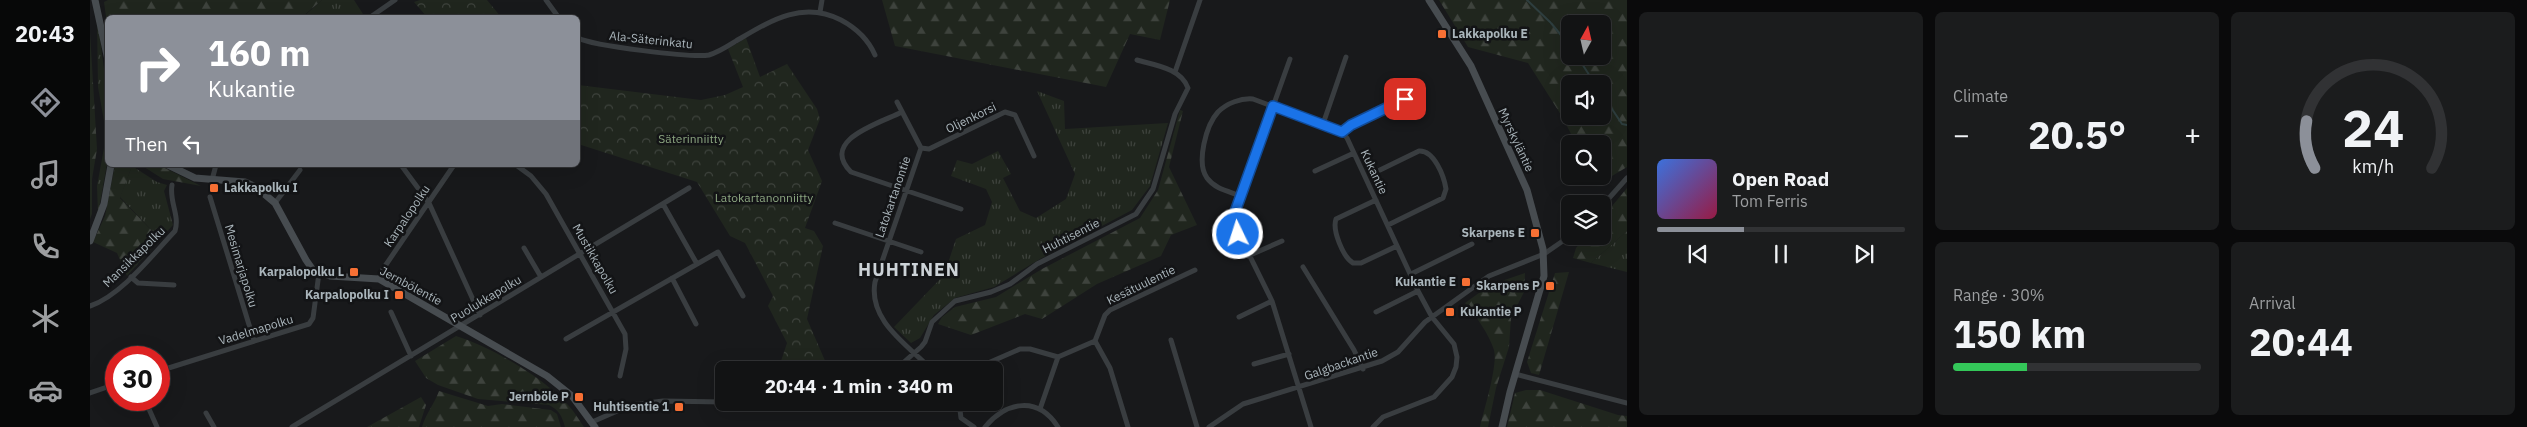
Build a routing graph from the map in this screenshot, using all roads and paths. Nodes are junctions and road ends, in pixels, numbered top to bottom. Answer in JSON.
{"nodes":[{"id":1,"x":95,"y":0,"type":"edge"},
{"id":2,"x":395,"y":0,"type":"edge"},
{"id":3,"x":546,"y":0,"type":"edge"},
{"id":4,"x":822,"y":0,"type":"edge"},
{"id":5,"x":1200,"y":0,"type":"edge"},
{"id":6,"x":1429,"y":0,"type":"edge"},
{"id":7,"x":820,"y":12,"type":"junction"},
{"id":8,"x":373,"y":15,"type":"edge"},
{"id":9,"x":557,"y":15,"type":"edge"},
{"id":10,"x":580,"y":39,"type":"edge"},
{"id":11,"x":105,"y":45,"type":"edge"},
{"id":12,"x":876,"y":55,"type":"dead end"},
{"id":13,"x":1346,"y":57,"type":"dead end"},
{"id":14,"x":1290,"y":59,"type":"dead end"},
{"id":15,"x":1136,"y":60,"type":"dead end"},
{"id":16,"x":1175,"y":72,"type":"junction"},
{"id":17,"x":1405,"y":99,"type":"dead end"},
{"id":18,"x":897,"y":102,"type":"dead end"},
{"id":19,"x":1273,"y":106,"type":"junction"},
{"id":20,"x":902,"y":112,"type":"junction"},
{"id":21,"x":1323,"y":124,"type":"junction"},
{"id":22,"x":1342,"y":132,"type":"junction"},
{"id":23,"x":921,"y":148,"type":"junction"},
{"id":24,"x":1354,"y":153,"type":"junction"},
{"id":25,"x":1034,"y":156,"type":"dead end"},
{"id":26,"x":112,"y":167,"type":"edge"},
{"id":27,"x":172,"y":167,"type":"edge"},
{"id":28,"x":215,"y":167,"type":"edge"},
{"id":29,"x":402,"y":167,"type":"edge"},
{"id":30,"x":453,"y":167,"type":"edge"},
{"id":31,"x":519,"y":167,"type":"edge"},
{"id":32,"x":300,"y":170,"type":"dead end"},
{"id":33,"x":1380,"y":170,"type":"dead end"},
{"id":34,"x":1315,"y":171,"type":"dead end"},
{"id":35,"x":1627,"y":178,"type":"edge"},
{"id":36,"x":212,"y":180,"type":"junction"},
{"id":37,"x":172,"y":185,"type":"dead end"},
{"id":38,"x":689,"y":188,"type":"dead end"},
{"id":39,"x":906,"y":191,"type":"junction"},
{"id":40,"x":1241,"y":196,"type":"junction"},
{"id":41,"x":1611,"y":196,"type":"edge"},
{"id":42,"x":210,"y":197,"type":"dead end"},
{"id":43,"x":1376,"y":200,"type":"junction"},
{"id":44,"x":275,"y":203,"type":"junction"},
{"id":45,"x":428,"y":203,"type":"junction"},
{"id":46,"x":664,"y":204,"type":"junction"},
{"id":47,"x":961,"y":209,"type":"dead end"},
{"id":48,"x":835,"y":223,"type":"dead end"},
{"id":49,"x":1388,"y":225,"type":"junction"},
{"id":50,"x":90,"y":241,"type":"edge"},
{"id":51,"x":888,"y":241,"type":"junction"},
{"id":52,"x":1282,"y":241,"type":"dead end"},
{"id":53,"x":1561,"y":242,"type":"edge"},
{"id":54,"x":1472,"y":244,"type":"dead end"},
{"id":55,"x":1397,"y":246,"type":"junction"},
{"id":56,"x":524,"y":248,"type":"dead end"},
{"id":57,"x":921,"y":252,"type":"dead end"},
{"id":58,"x":581,"y":254,"type":"junction"},
{"id":59,"x":1544,"y":254,"type":"junction"},
{"id":60,"x":1248,"y":256,"type":"junction"},
{"id":61,"x":697,"y":264,"type":"junction"},
{"id":62,"x":1304,"y":267,"type":"dead end"},
{"id":63,"x":1195,"y":270,"type":"dead end"},
{"id":64,"x":319,"y":273,"type":"junction"},
{"id":65,"x":1410,"y":274,"type":"junction"},
{"id":66,"x":541,"y":277,"type":"junction"},
{"id":67,"x":130,"y":278,"type":"junction"},
{"id":68,"x":672,"y":278,"type":"junction"},
{"id":69,"x":379,"y":279,"type":"junction"},
{"id":70,"x":174,"y":285,"type":"dead end"},
{"id":71,"x":1418,"y":291,"type":"junction"},
{"id":72,"x":743,"y":296,"type":"dead end"},
{"id":73,"x":1272,"y":301,"type":"junction"},
{"id":74,"x":90,"y":306,"type":"edge"},
{"id":75,"x":391,"y":312,"type":"dead end"},
{"id":76,"x":614,"y":312,"type":"junction"},
{"id":77,"x":1376,"y":312,"type":"dead end"},
{"id":78,"x":480,"y":315,"type":"junction"},
{"id":79,"x":1239,"y":317,"type":"dead end"},
{"id":80,"x":1432,"y":317,"type":"junction"},
{"id":81,"x":696,"y":324,"type":"dead end"},
{"id":82,"x":461,"y":326,"type":"junction"},
{"id":83,"x":566,"y":339,"type":"dead end"},
{"id":84,"x":1171,"y":340,"type":"dead end"},
{"id":85,"x":254,"y":341,"type":"junction"},
{"id":86,"x":1095,"y":341,"type":"junction"},
{"id":87,"x":915,"y":352,"type":"junction"},
{"id":88,"x":1288,"y":354,"type":"junction"},
{"id":89,"x":411,"y":356,"type":"junction"},
{"id":90,"x":1058,"y":357,"type":"junction"},
{"id":91,"x":905,"y":361,"type":"edge"},
{"id":92,"x":924,"y":361,"type":"edge"},
{"id":93,"x":993,"y":361,"type":"edge"},
{"id":94,"x":1254,"y":364,"type":"dead end"},
{"id":95,"x":170,"y":368,"type":"edge"},
{"id":96,"x":1363,"y":369,"type":"junction"},
{"id":97,"x":1515,"y":374,"type":"junction"},
{"id":98,"x":620,"y":376,"type":"dead end"},
{"id":99,"x":105,"y":388,"type":"edge"},
{"id":100,"x":1300,"y":388,"type":"junction"},
{"id":101,"x":90,"y":393,"type":"edge"},
{"id":102,"x":715,"y":402,"type":"edge"},
{"id":103,"x":1627,"y":403,"type":"edge"},
{"id":104,"x":1040,"y":409,"type":"junction"},
{"id":105,"x":150,"y":411,"type":"edge"},
{"id":106,"x":960,"y":411,"type":"edge"},
{"id":107,"x":206,"y":413,"type":"dead end"},
{"id":108,"x":594,"y":425,"type":"edge"},
{"id":109,"x":157,"y":427,"type":"edge"},
{"id":110,"x":214,"y":427,"type":"edge"},
{"id":111,"x":292,"y":427,"type":"edge"},
{"id":112,"x":974,"y":427,"type":"edge"},
{"id":113,"x":985,"y":427,"type":"edge"},
{"id":114,"x":1058,"y":427,"type":"edge"},
{"id":115,"x":1128,"y":427,"type":"edge"},
{"id":116,"x":1197,"y":427,"type":"edge"},
{"id":117,"x":1209,"y":427,"type":"edge"},
{"id":118,"x":1311,"y":427,"type":"edge"},
{"id":119,"x":1373,"y":427,"type":"edge"},
{"id":120,"x":1502,"y":427,"type":"edge"}],
"edges":[{"from":1,"to":11,"type":"street"},
{"from":2,"to":8,"type":"street"},
{"from":3,"to":9,"type":"street"},
{"from":4,"to":7,"type":"street"},
{"from":5,"to":16,"type":"street"},
{"from":6,"to":59,"type":"street","name":"Myrskyläntie"},
{"from":7,"to":10,"type":"street","name":"Ala-Säterinkatu"},
{"from":7,"to":12,"type":"street","name":"Ala-Säterinkatu"},
{"from":13,"to":21,"type":"street"},
{"from":14,"to":19,"type":"street"},
{"from":15,"to":16,"type":"street"},
{"from":16,"to":87,"type":"street","name":"Huhtisentie"},
{"from":17,"to":22,"type":"street"},
{"from":18,"to":20,"type":"street","name":"Latokartanontie"},
{"from":19,"to":21,"type":"street"},
{"from":19,"to":40,"type":"street"},
{"from":19,"to":40,"type":"street"},
{"from":20,"to":23,"type":"street","name":"Latokartanontie"},
{"from":20,"to":39,"type":"street"},
{"from":21,"to":22,"type":"street"},
{"from":22,"to":24,"type":"street","name":"Kukantie"},
{"from":23,"to":25,"type":"street","name":"Oljenkorsi"},
{"from":23,"to":39,"type":"street","name":"Latokartanontie"},
{"from":24,"to":34,"type":"street"},
{"from":24,"to":43,"type":"street","name":"Kukantie"},
{"from":26,"to":50,"type":"street"},
{"from":27,"to":36,"type":"street"},
{"from":28,"to":36,"type":"street"},
{"from":29,"to":45,"type":"street"},
{"from":30,"to":45,"type":"street","name":"Karpalopolku"},
{"from":31,"to":58,"type":"street","name":"Mustikkapolku"},
{"from":32,"to":44,"type":"street"},
{"from":33,"to":49,"type":"street"},
{"from":35,"to":41,"type":"street"},
{"from":36,"to":44,"type":"street"},
{"from":37,"to":67,"type":"street","name":"Mansikkapolku"},
{"from":38,"to":46,"type":"street","name":"Puolukkapolku"},
{"from":39,"to":47,"type":"street"},
{"from":39,"to":51,"type":"street","name":"Latokartanontie"},
{"from":40,"to":60,"type":"street"},
{"from":42,"to":85,"type":"street","name":"Mesimarjapolku"},
{"from":43,"to":49,"type":"street","name":"Kukantie"},
{"from":43,"to":55,"type":"street"},
{"from":44,"to":64,"type":"street"},
{"from":45,"to":69,"type":"street","name":"Karpalopolku"},
{"from":45,"to":78,"type":"street"},
{"from":46,"to":58,"type":"street","name":"Puolukkapolku"},
{"from":46,"to":61,"type":"street"},
{"from":48,"to":51,"type":"street"},
{"from":49,"to":55,"type":"street","name":"Kukantie"},
{"from":51,"to":57,"type":"street"},
{"from":51,"to":87,"type":"street","name":"Latokartanontie"},
{"from":52,"to":60,"type":"street"},
{"from":53,"to":59,"type":"street","name":"Galgbackantie"},
{"from":54,"to":65,"type":"street"},
{"from":55,"to":65,"type":"street","name":"Kukantie"},
{"from":56,"to":66,"type":"street"},
{"from":58,"to":66,"type":"street","name":"Puolukkapolku"},
{"from":58,"to":76,"type":"street","name":"Mustikkapolku"},
{"from":59,"to":80,"type":"street","name":"Galgbackantie"},
{"from":59,"to":97,"type":"street","name":"Myrskyläntie"},
{"from":60,"to":73,"type":"street"},
{"from":61,"to":68,"type":"street"},
{"from":61,"to":72,"type":"street"},
{"from":62,"to":96,"type":"street"},
{"from":63,"to":86,"type":"street","name":"Kesätuulentie"},
{"from":64,"to":69,"type":"street","name":"Jernbölentie"},
{"from":64,"to":85,"type":"street","name":"Vadelmapolku"},
{"from":65,"to":71,"type":"street","name":"Kukantie"},
{"from":66,"to":78,"type":"street","name":"Puolukkapolku"},
{"from":67,"to":70,"type":"street"},
{"from":67,"to":74,"type":"street","name":"Mansikkapolku"},
{"from":68,"to":76,"type":"street"},
{"from":68,"to":81,"type":"street"},
{"from":69,"to":82,"type":"street","name":"Jernbölentie"},
{"from":71,"to":77,"type":"street"},
{"from":71,"to":80,"type":"street","name":"Kukantie"},
{"from":73,"to":79,"type":"street"},
{"from":73,"to":88,"type":"street"},
{"from":75,"to":89,"type":"street"},
{"from":76,"to":83,"type":"street"},
{"from":76,"to":98,"type":"street","name":"Mustikkapolku"},
{"from":78,"to":82,"type":"street","name":"Puolukkapolku"},
{"from":80,"to":96,"type":"street","name":"Galgbackantie"},
{"from":80,"to":119,"type":"street","name":"Kukantie"},
{"from":82,"to":89,"type":"street","name":"Puolukkapolku"},
{"from":82,"to":108,"type":"street","name":"Jernbölentie"},
{"from":84,"to":116,"type":"street"},
{"from":85,"to":95,"type":"street","name":"Vadelmapolku"},
{"from":86,"to":90,"type":"street"},
{"from":86,"to":115,"type":"street"},
{"from":87,"to":91,"type":"street","name":"Huhtisentie"},
{"from":87,"to":92,"type":"street","name":"Latokartanontie"},
{"from":88,"to":94,"type":"street"},
{"from":88,"to":100,"type":"street"},
{"from":89,"to":111,"type":"street","name":"Puolukkapolku"},
{"from":90,"to":93,"type":"street"},
{"from":90,"to":104,"type":"street"},
{"from":96,"to":100,"type":"street","name":"Galgbackantie"},
{"from":97,"to":103,"type":"street"},
{"from":97,"to":120,"type":"street","name":"Myrskyläntie"},
{"from":99,"to":101,"type":"street"},
{"from":100,"to":117,"type":"street","name":"Galgbackantie"},
{"from":100,"to":118,"type":"street"},
{"from":102,"to":108,"type":"street"},
{"from":104,"to":113,"type":"street"},
{"from":104,"to":114,"type":"street"},
{"from":105,"to":109,"type":"street"},
{"from":106,"to":112,"type":"street"},
{"from":107,"to":110,"type":"street"}]}
